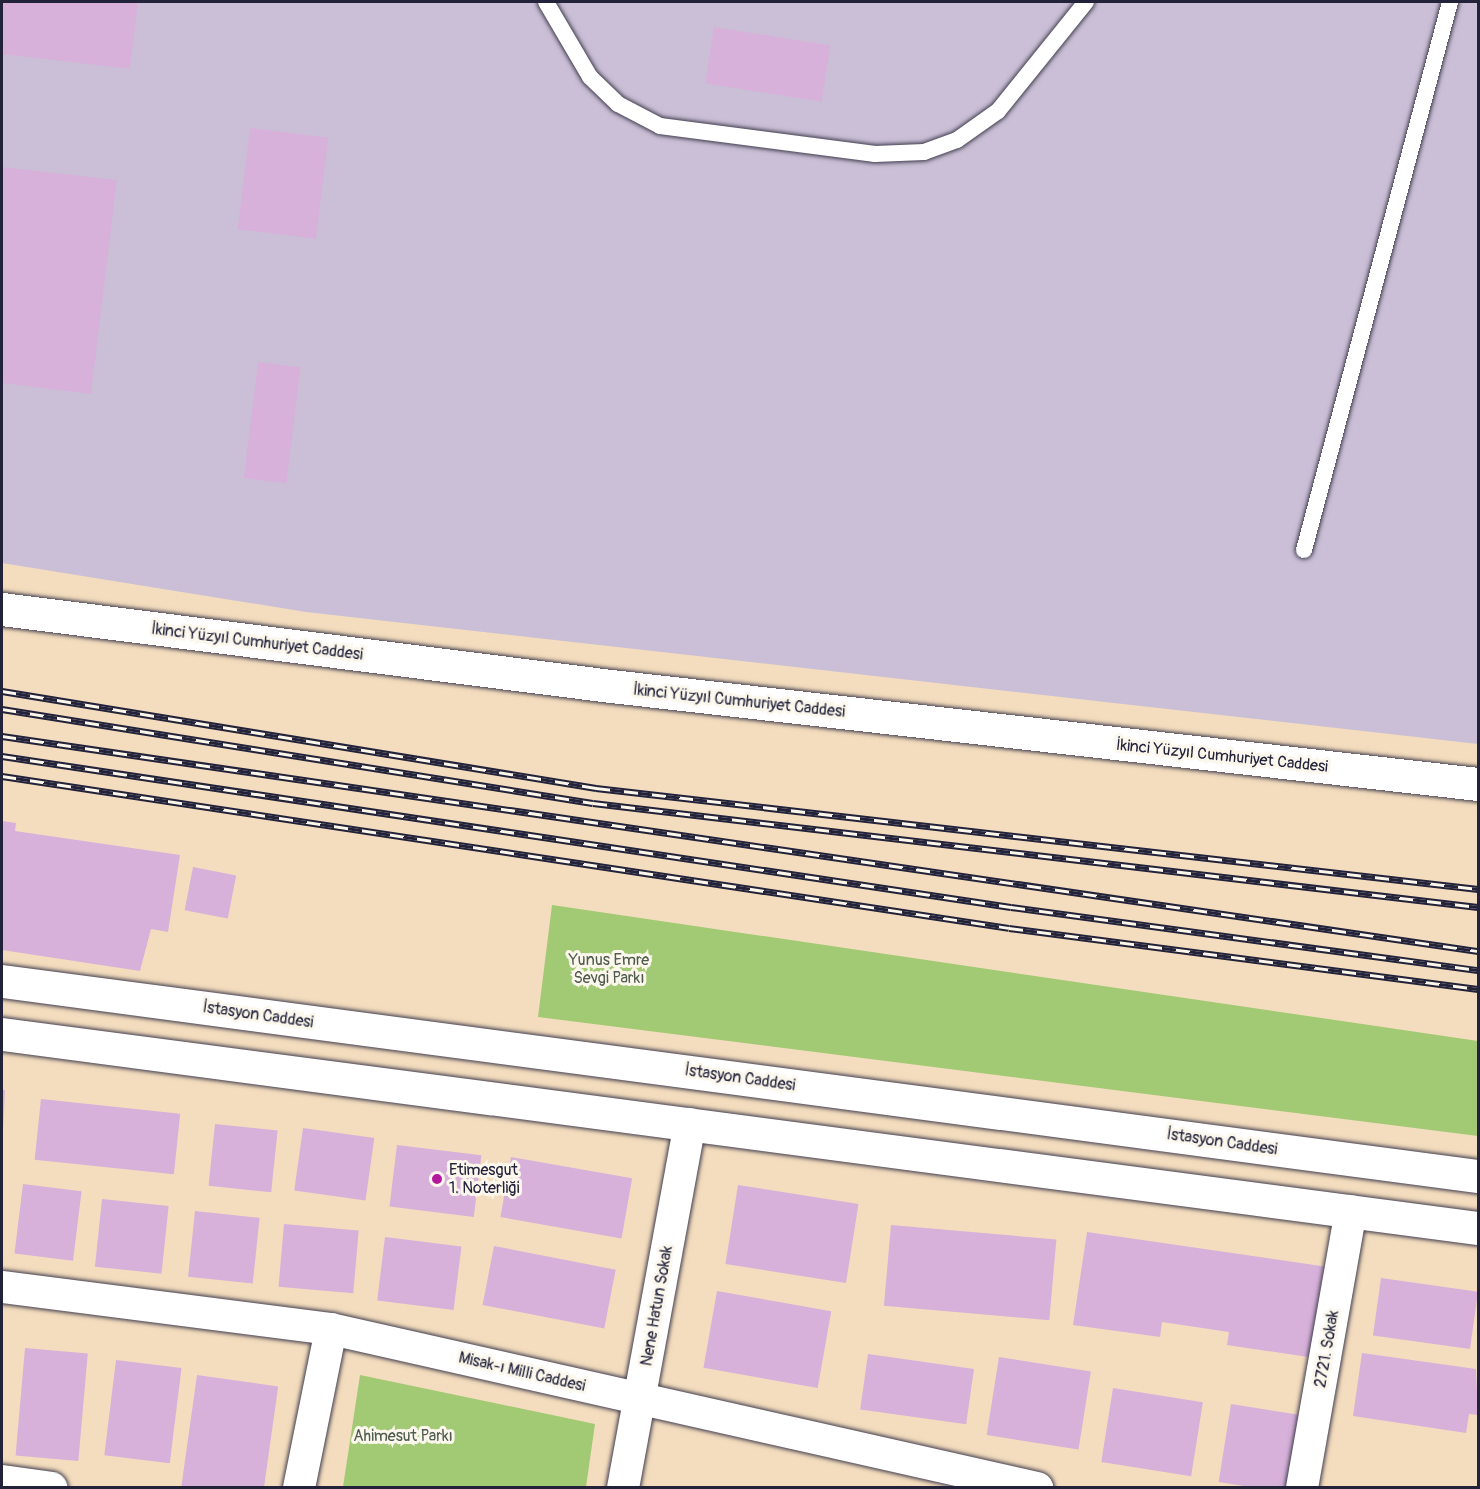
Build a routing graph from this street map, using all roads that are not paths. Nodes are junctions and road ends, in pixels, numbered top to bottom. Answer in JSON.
{"nodes":[{"id":1,"x":546,"y":2,"type":"edge"},
{"id":2,"x":1086,"y":2,"type":"edge"},
{"id":3,"x":1450,"y":2,"type":"edge"},
{"id":4,"x":1304,"y":549,"type":"dead end"},
{"id":5,"x":2,"y":609,"type":"edge"},
{"id":6,"x":1479,"y":784,"type":"edge"},
{"id":7,"x":2,"y":981,"type":"edge"},
{"id":8,"x":2,"y":1034,"type":"edge"},
{"id":9,"x":690,"y":1124,"type":"junction"},
{"id":10,"x":1479,"y":1176,"type":"edge"},
{"id":11,"x":1351,"y":1211,"type":"junction"},
{"id":12,"x":1479,"y":1228,"type":"edge"},
{"id":13,"x":2,"y":1287,"type":"edge"},
{"id":14,"x":331,"y":1329,"type":"junction"},
{"id":15,"x":640,"y":1398,"type":"junction"},
{"id":16,"x":2,"y":1481,"type":"edge"},
{"id":17,"x":1005,"y":1484,"type":"edge"},
{"id":18,"x":52,"y":1488,"type":"edge"},
{"id":19,"x":299,"y":1488,"type":"edge"},
{"id":20,"x":623,"y":1488,"type":"edge"},
{"id":21,"x":1037,"y":1488,"type":"edge"},
{"id":22,"x":1302,"y":1488,"type":"edge"}],
"edges":[{"from":1,"to":2,"type":"lane"},
{"from":3,"to":4,"type":"lane"},
{"from":5,"to":6,"type":"main road","name":"İkinci Yüzyıl Cumhuriyet Caddesi"},
{"from":7,"to":10,"type":"main road","name":"İstasyon Caddesi"},
{"from":8,"to":9,"type":"main road"},
{"from":9,"to":11,"type":"main road"},
{"from":9,"to":15,"type":"street","name":"Nene Hatun Sokak"},
{"from":11,"to":12,"type":"main road"},
{"from":11,"to":22,"type":"street","name":"2721. Sokak"},
{"from":13,"to":14,"type":"street","name":"Misak-ı Milli Caddesi"},
{"from":14,"to":15,"type":"street","name":"Misak-ı Milli Caddesi"},
{"from":14,"to":19,"type":"street"},
{"from":15,"to":17,"type":"street","name":"Misak-ı Milli Caddesi"},
{"from":15,"to":20,"type":"street","name":"Nene Hatun Sokak"},
{"from":16,"to":18,"type":"street"},
{"from":17,"to":21,"type":"street","name":"Misak-ı Milli Caddesi"}]}
